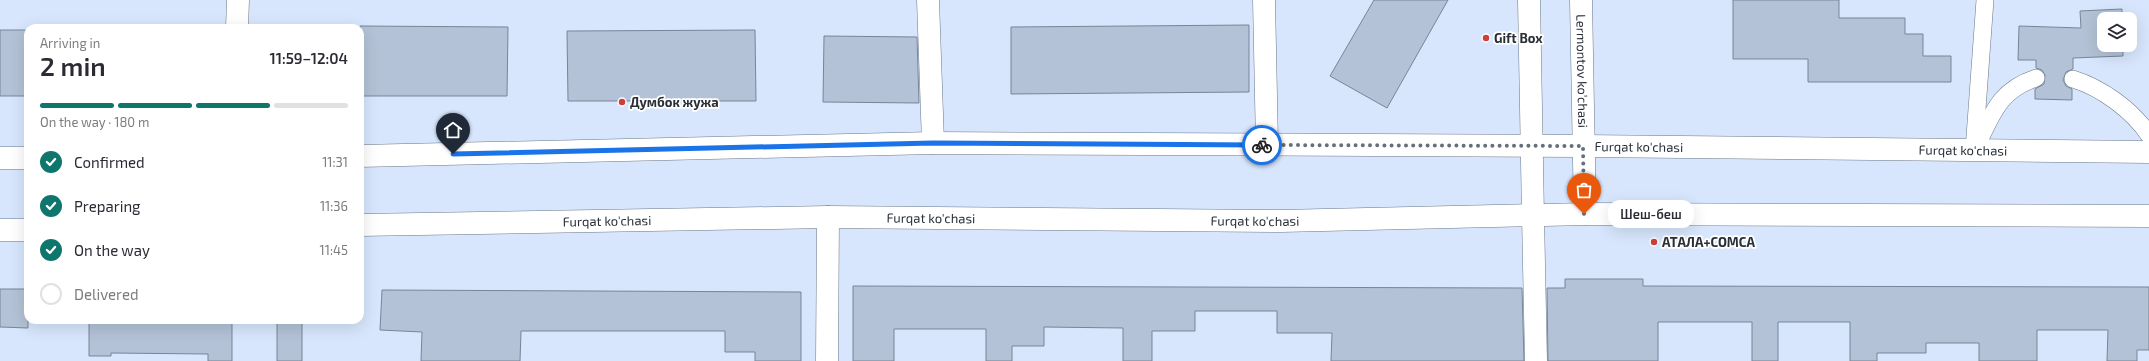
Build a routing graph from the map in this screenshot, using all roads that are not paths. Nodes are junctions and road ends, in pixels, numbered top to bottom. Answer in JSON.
{"nodes":[{"id":1,"x":238,"y":0,"type":"edge"},
{"id":2,"x":928,"y":0,"type":"edge"},
{"id":3,"x":1264,"y":0,"type":"edge"},
{"id":4,"x":1529,"y":0,"type":"edge"},
{"id":5,"x":1581,"y":0,"type":"edge"},
{"id":6,"x":1985,"y":0,"type":"edge"},
{"id":7,"x":238,"y":24,"type":"edge"},
{"id":8,"x":2036,"y":78,"type":"dead end"},
{"id":9,"x":2073,"y":79,"type":"dead end"},
{"id":10,"x":2149,"y":135,"type":"edge"},
{"id":11,"x":933,"y":143,"type":"junction"},
{"id":12,"x":1267,"y":145,"type":"junction"},
{"id":13,"x":1532,"y":146,"type":"junction"},
{"id":14,"x":1583,"y":146,"type":"junction"},
{"id":15,"x":1974,"y":150,"type":"junction"},
{"id":16,"x":2149,"y":152,"type":"edge"},
{"id":17,"x":364,"y":156,"type":"edge"},
{"id":18,"x":0,"y":158,"type":"edge"},
{"id":19,"x":24,"y":158,"type":"edge"},
{"id":20,"x":1584,"y":214,"type":"junction"},
{"id":21,"x":1533,"y":216,"type":"junction"},
{"id":22,"x":2149,"y":216,"type":"edge"},
{"id":23,"x":828,"y":217,"type":"junction"},
{"id":24,"x":364,"y":225,"type":"edge"},
{"id":25,"x":0,"y":230,"type":"edge"},
{"id":26,"x":24,"y":230,"type":"edge"},
{"id":27,"x":827,"y":361,"type":"edge"},
{"id":28,"x":1536,"y":361,"type":"edge"}],
"edges":[{"from":1,"to":7,"type":"main road"},
{"from":2,"to":11,"type":"main road"},
{"from":3,"to":12,"type":"main road"},
{"from":4,"to":13,"type":"main road"},
{"from":5,"to":14,"type":"main road","name":"Lermontov ko’chasi"},
{"from":6,"to":15,"type":"lane"},
{"from":8,"to":15,"type":"lane"},
{"from":9,"to":10,"type":"lane"},
{"from":11,"to":12,"type":"main road","name":"Furqat ko'chasi"},
{"from":11,"to":17,"type":"main road","name":"Furqat ko'chasi"},
{"from":12,"to":13,"type":"main road","name":"Furqat ko'chasi"},
{"from":13,"to":14,"type":"main road","name":"Furqat ko'chasi"},
{"from":13,"to":21,"type":"main road"},
{"from":14,"to":15,"type":"main road","name":"Furqat ko'chasi"},
{"from":14,"to":20,"type":"main road","name":"Lermontov ko’chasi"},
{"from":15,"to":16,"type":"main road","name":"Furqat ko'chasi"},
{"from":18,"to":19,"type":"main road"},
{"from":20,"to":21,"type":"main road","name":"Furqat ko'chasi"},
{"from":20,"to":22,"type":"main road","name":"Furqat ko'chasi"},
{"from":21,"to":23,"type":"main road","name":"Furqat ko'chasi"},
{"from":21,"to":28,"type":"main road"},
{"from":23,"to":24,"type":"main road","name":"Furqat ko'chasi"},
{"from":23,"to":27,"type":"main road"},
{"from":25,"to":26,"type":"main road"}]}
